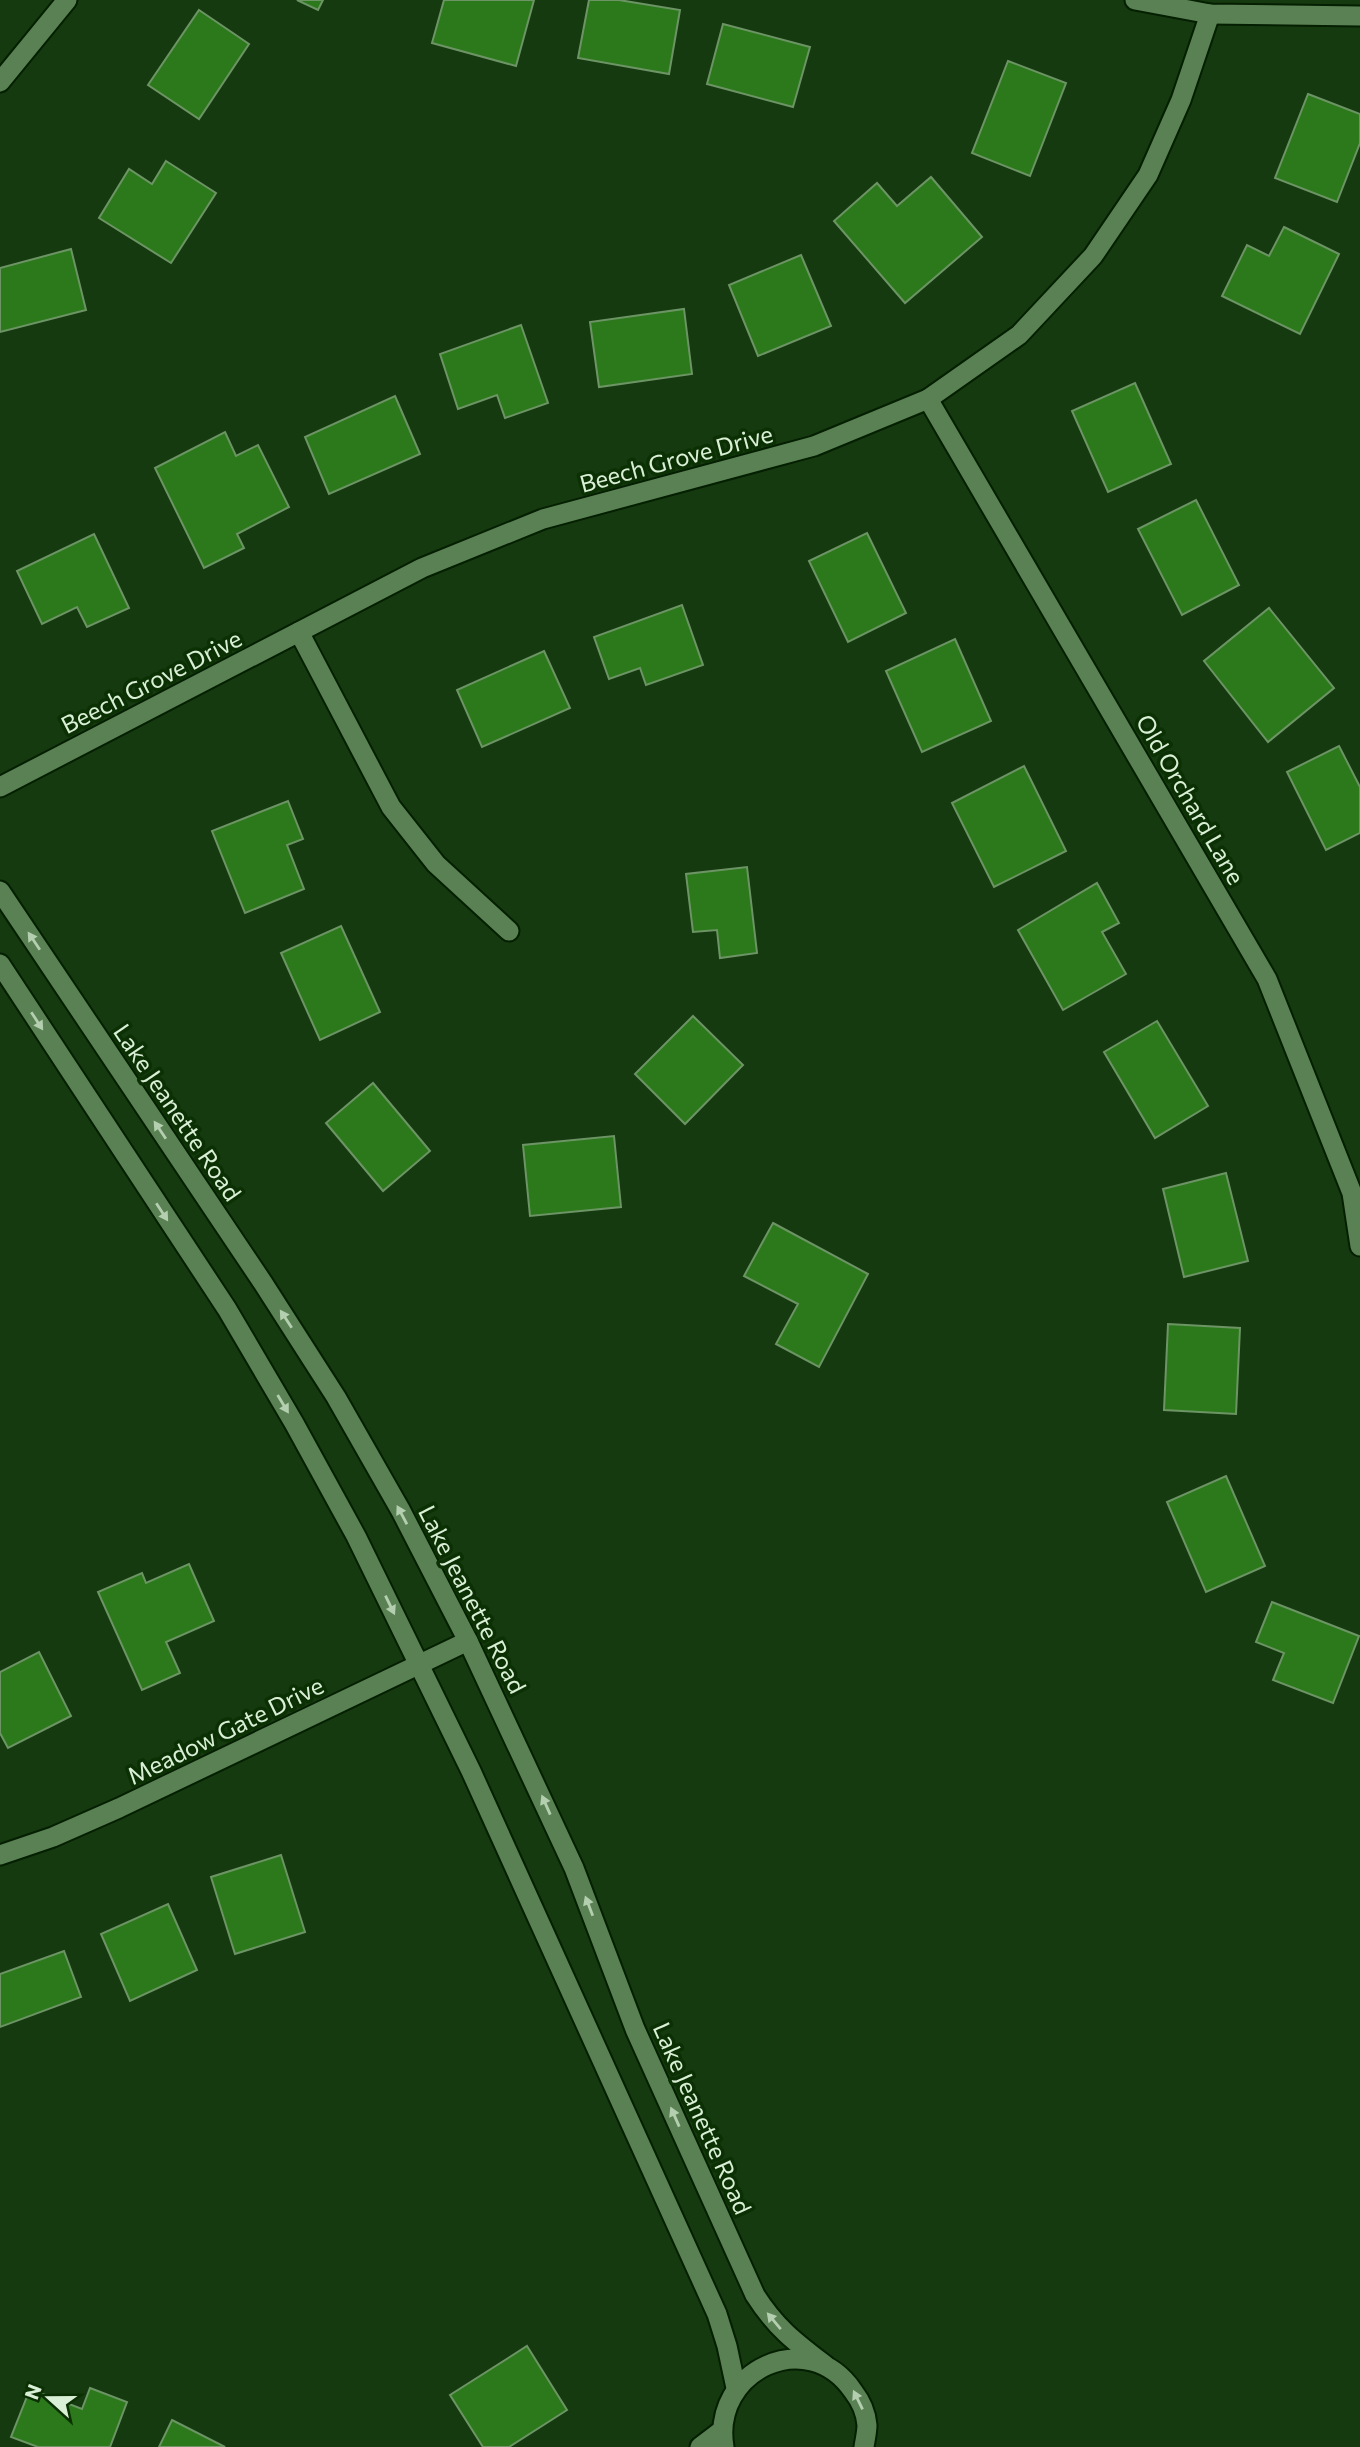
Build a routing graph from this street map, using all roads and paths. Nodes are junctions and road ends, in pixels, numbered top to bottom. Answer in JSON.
{"nodes":[{"id":1,"x":67,"y":0,"type":"edge"},
{"id":2,"x":1135,"y":0,"type":"edge"},
{"id":3,"x":1210,"y":14,"type":"junction"},
{"id":4,"x":1360,"y":16,"type":"edge"},
{"id":5,"x":0,"y":82,"type":"edge"},
{"id":6,"x":928,"y":399,"type":"junction"},
{"id":7,"x":299,"y":632,"type":"junction"},
{"id":8,"x":0,"y":787,"type":"edge"},
{"id":9,"x":0,"y":891,"type":"edge"},
{"id":10,"x":509,"y":931,"type":"dead end"},
{"id":11,"x":0,"y":964,"type":"edge"},
{"id":12,"x":1360,"y":1246,"type":"edge"},
{"id":13,"x":468,"y":1641,"type":"junction"},
{"id":14,"x":420,"y":1664,"type":"junction"},
{"id":15,"x":0,"y":1855,"type":"edge"},
{"id":16,"x":825,"y":2365,"type":"junction"},
{"id":17,"x":736,"y":2388,"type":"junction"},
{"id":18,"x":722,"y":2439,"type":"edge"},
{"id":19,"x":700,"y":2447,"type":"edge"},
{"id":20,"x":864,"y":2447,"type":"edge"}],
"edges":[{"from":1,"to":5,"type":"street"},
{"from":2,"to":3,"type":"street"},
{"from":3,"to":4,"type":"street"},
{"from":3,"to":6,"type":"street","name":"Beech Grove Drive"},
{"from":6,"to":7,"type":"street","name":"Beech Grove Drive"},
{"from":6,"to":12,"type":"street","name":"Old Orchard Lane"},
{"from":7,"to":8,"type":"street","name":"Beech Grove Drive"},
{"from":7,"to":10,"type":"street"},
{"from":13,"to":9,"type":"street","name":"Lake Jeanette Road","one_way":true},
{"from":11,"to":14,"type":"street","one_way":true},
{"from":13,"to":14,"type":"street","name":"Meadow Gate Drive"},
{"from":16,"to":13,"type":"street","name":"Lake Jeanette Road","one_way":true},
{"from":14,"to":15,"type":"street","name":"Meadow Gate Drive"},
{"from":14,"to":17,"type":"street"},
{"from":16,"to":17,"type":"street"},
{"from":20,"to":16,"type":"street","name":"Lake Jeanette Road","one_way":true},
{"from":17,"to":18,"type":"street"},
{"from":18,"to":19,"type":"street"}]}
